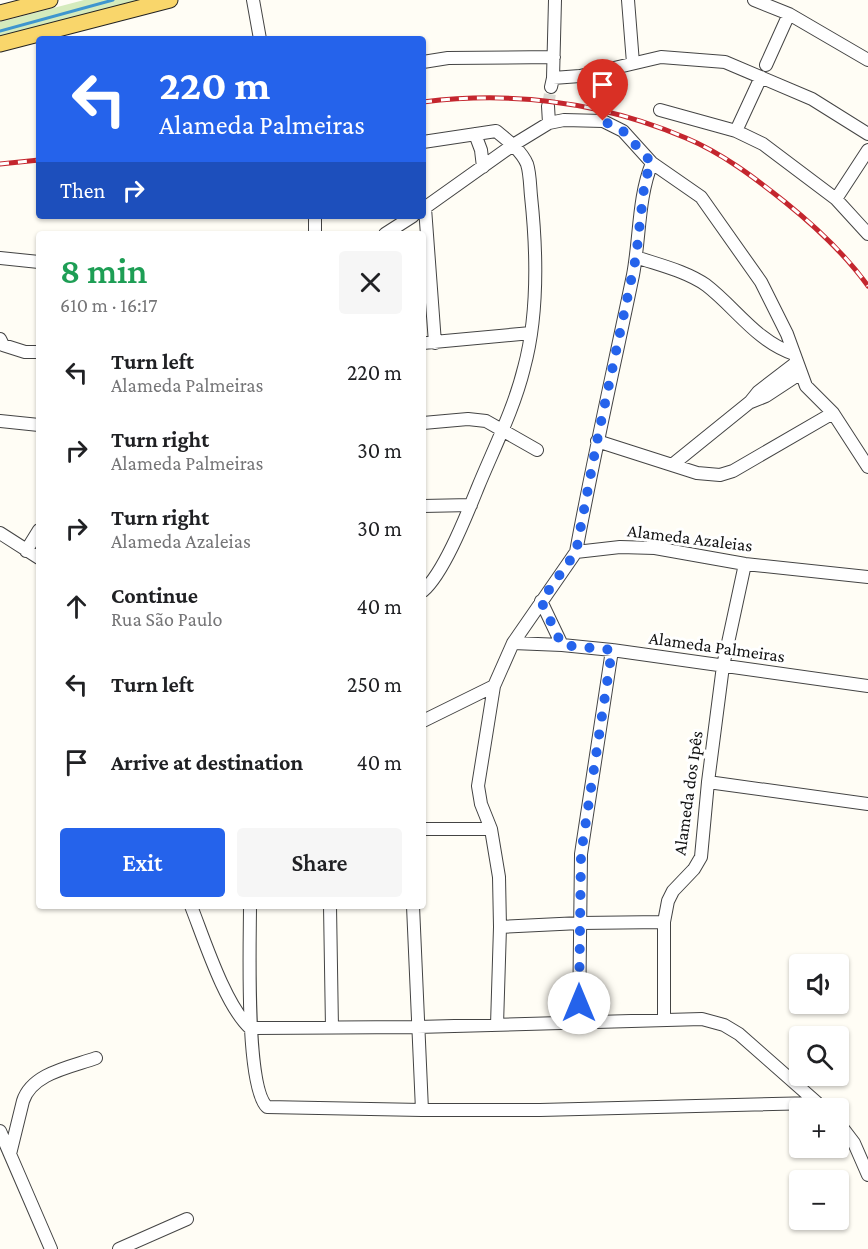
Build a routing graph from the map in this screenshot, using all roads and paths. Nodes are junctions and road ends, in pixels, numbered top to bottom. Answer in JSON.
{"nodes":[{"id":1,"x":50,"y":0,"type":"edge"},
{"id":2,"x":170,"y":0,"type":"edge"},
{"id":3,"x":253,"y":0,"type":"edge"},
{"id":4,"x":555,"y":0,"type":"edge"},
{"id":5,"x":628,"y":0,"type":"edge"},
{"id":6,"x":754,"y":0,"type":"edge"},
{"id":7,"x":0,"y":13,"type":"edge"},
{"id":8,"x":789,"y":14,"type":"junction"},
{"id":9,"x":260,"y":36,"type":"edge"},
{"id":10,"x":0,"y":44,"type":"edge"},
{"id":11,"x":554,"y":57,"type":"junction"},
{"id":12,"x":868,"y":60,"type":"edge"},
{"id":13,"x":426,"y":62,"type":"edge"},
{"id":14,"x":633,"y":63,"type":"junction"},
{"id":15,"x":766,"y":65,"type":"dead end"},
{"id":16,"x":761,"y":77,"type":"junction"},
{"id":17,"x":548,"y":106,"type":"tunnel mouth"},
{"id":18,"x":660,"y":110,"type":"dead end"},
{"id":19,"x":549,"y":123,"type":"junction"},
{"id":20,"x":736,"y":131,"type":"junction"},
{"id":21,"x":475,"y":134,"type":"junction"},
{"id":22,"x":868,"y":134,"type":"edge"},
{"id":23,"x":426,"y":142,"type":"edge"},
{"id":24,"x":513,"y":145,"type":"junction"},
{"id":25,"x":868,"y":150,"type":"edge"},
{"id":26,"x":652,"y":163,"type":"junction"},
{"id":27,"x":483,"y":167,"type":"junction"},
{"id":28,"x":836,"y":199,"type":"junction"},
{"id":29,"x":426,"y":208,"type":"edge"},
{"id":30,"x":408,"y":219,"type":"edge"},
{"id":31,"x":390,"y":231,"type":"edge"},
{"id":32,"x":868,"y":234,"type":"edge"},
{"id":33,"x":636,"y":257,"type":"junction"},
{"id":34,"x":0,"y":258,"type":"edge"},
{"id":35,"x":36,"y":262,"type":"edge"},
{"id":36,"x":426,"y":263,"type":"edge"},
{"id":37,"x":531,"y":333,"type":"junction"},
{"id":38,"x":0,"y":339,"type":"edge"},
{"id":39,"x":429,"y":343,"type":"edge"},
{"id":40,"x":36,"y":352,"type":"edge"},
{"id":41,"x":797,"y":363,"type":"junction"},
{"id":42,"x":833,"y":413,"type":"junction"},
{"id":43,"x":0,"y":422,"type":"edge"},
{"id":44,"x":426,"y":423,"type":"edge"},
{"id":45,"x":36,"y":425,"type":"edge"},
{"id":46,"x":501,"y":428,"type":"junction"},
{"id":47,"x":597,"y":441,"type":"junction"},
{"id":48,"x":537,"y":450,"type":"dead end"},
{"id":49,"x":672,"y":465,"type":"junction"},
{"id":50,"x":868,"y":467,"type":"edge"},
{"id":51,"x":471,"y":505,"type":"junction"},
{"id":52,"x":426,"y":506,"type":"edge"},
{"id":53,"x":0,"y":533,"type":"edge"},
{"id":54,"x":36,"y":535,"type":"edge"},
{"id":55,"x":26,"y":551,"type":"junction"},
{"id":56,"x":576,"y":552,"type":"junction"},
{"id":57,"x":36,"y":556,"type":"edge"},
{"id":58,"x":745,"y":564,"type":"junction"},
{"id":59,"x":868,"y":577,"type":"edge"},
{"id":60,"x":426,"y":588,"type":"edge"},
{"id":61,"x":541,"y":601,"type":"junction"},
{"id":62,"x":513,"y":643,"type":"junction"},
{"id":63,"x":562,"y":645,"type":"junction"},
{"id":64,"x":612,"y":650,"type":"junction"},
{"id":65,"x":723,"y":666,"type":"junction"},
{"id":66,"x":494,"y":686,"type":"junction"},
{"id":67,"x":868,"y":686,"type":"edge"},
{"id":68,"x":426,"y":720,"type":"edge"},
{"id":69,"x":708,"y":782,"type":"junction"},
{"id":70,"x":868,"y":804,"type":"edge"},
{"id":71,"x":426,"y":829,"type":"edge"},
{"id":72,"x":491,"y":829,"type":"junction"},
{"id":73,"x":192,"y":909,"type":"edge"},
{"id":74,"x":250,"y":909,"type":"edge"},
{"id":75,"x":330,"y":909,"type":"edge"},
{"id":76,"x":413,"y":909,"type":"edge"},
{"id":77,"x":664,"y":922,"type":"junction"},
{"id":78,"x":580,"y":923,"type":"junction"},
{"id":79,"x":500,"y":927,"type":"junction"},
{"id":80,"x":664,"y":1018,"type":"junction"},
{"id":81,"x":579,"y":1023,"type":"junction"},
{"id":82,"x":496,"y":1025,"type":"junction"},
{"id":83,"x":250,"y":1028,"type":"junction"},
{"id":84,"x":332,"y":1028,"type":"junction"},
{"id":85,"x":417,"y":1028,"type":"junction"},
{"id":86,"x":96,"y":1058,"type":"dead end"},
{"id":87,"x":811,"y":1098,"type":"edge"},
{"id":88,"x":789,"y":1106,"type":"edge"},
{"id":89,"x":422,"y":1110,"type":"junction"},
{"id":90,"x":0,"y":1131,"type":"edge"},
{"id":91,"x":849,"y":1136,"type":"edge"},
{"id":92,"x":10,"y":1154,"type":"junction"},
{"id":93,"x":868,"y":1175,"type":"edge"},
{"id":94,"x":188,"y":1220,"type":"dead end"},
{"id":95,"x":51,"y":1249,"type":"edge"},
{"id":96,"x":120,"y":1249,"type":"edge"}],
"edges":[{"from":1,"to":7,"type":"main road"},
{"from":2,"to":10,"type":"main road"},
{"from":3,"to":9,"type":"street"},
{"from":4,"to":11,"type":"street"},
{"from":5,"to":14,"type":"street"},
{"from":6,"to":8,"type":"street"},
{"from":8,"to":12,"type":"street"},
{"from":8,"to":15,"type":"street"},
{"from":11,"to":13,"type":"street"},
{"from":11,"to":14,"type":"street"},
{"from":14,"to":16,"type":"street"},
{"from":16,"to":20,"type":"street"},
{"from":16,"to":22,"type":"street"},
{"from":17,"to":19,"type":"street"},
{"from":18,"to":20,"type":"street"},
{"from":19,"to":24,"type":"street"},
{"from":19,"to":26,"type":"street"},
{"from":20,"to":28,"type":"street"},
{"from":21,"to":23,"type":"street"},
{"from":21,"to":24,"type":"street"},
{"from":21,"to":27,"type":"street"},
{"from":24,"to":27,"type":"street"},
{"from":24,"to":37,"type":"street"},
{"from":25,"to":28,"type":"street"},
{"from":26,"to":33,"type":"street"},
{"from":26,"to":41,"type":"street"},
{"from":27,"to":29,"type":"street"},
{"from":28,"to":32,"type":"street"},
{"from":30,"to":31,"type":"street"},
{"from":33,"to":41,"type":"street"},
{"from":33,"to":47,"type":"street"},
{"from":34,"to":35,"type":"street"},
{"from":36,"to":39,"type":"street"},
{"from":37,"to":39,"type":"street"},
{"from":37,"to":46,"type":"street"},
{"from":38,"to":40,"type":"street"},
{"from":41,"to":42,"type":"street"},
{"from":41,"to":49,"type":"street"},
{"from":42,"to":49,"type":"street"},
{"from":42,"to":50,"type":"street"},
{"from":43,"to":45,"type":"street"},
{"from":44,"to":46,"type":"street"},
{"from":46,"to":48,"type":"street"},
{"from":46,"to":51,"type":"street"},
{"from":47,"to":49,"type":"street"},
{"from":47,"to":56,"type":"street"},
{"from":51,"to":52,"type":"street"},
{"from":51,"to":60,"type":"street"},
{"from":53,"to":55,"type":"street"},
{"from":54,"to":55,"type":"street"},
{"from":55,"to":57,"type":"street"},
{"from":56,"to":58,"type":"street","name":"Alameda Azaleias"},
{"from":56,"to":61,"type":"street"},
{"from":58,"to":59,"type":"street","name":"Alameda Azaleias"},
{"from":58,"to":65,"type":"street","name":"Alameda dos Ipês"},
{"from":61,"to":62,"type":"street"},
{"from":61,"to":63,"type":"street"},
{"from":62,"to":63,"type":"street","name":"Alameda Palmeiras"},
{"from":62,"to":66,"type":"street"},
{"from":63,"to":64,"type":"street","name":"Alameda Palmeiras"},
{"from":64,"to":65,"type":"street","name":"Alameda Palmeiras"},
{"from":64,"to":78,"type":"street"},
{"from":65,"to":67,"type":"street","name":"Alameda Palmeiras"},
{"from":65,"to":69,"type":"street","name":"Alameda dos Ipês"},
{"from":66,"to":68,"type":"street"},
{"from":66,"to":72,"type":"street"},
{"from":69,"to":70,"type":"street"},
{"from":69,"to":77,"type":"street","name":"Alameda dos Ipês"},
{"from":71,"to":72,"type":"street"},
{"from":72,"to":79,"type":"street"},
{"from":73,"to":83,"type":"street"},
{"from":74,"to":83,"type":"street"},
{"from":75,"to":84,"type":"street"},
{"from":76,"to":85,"type":"street"},
{"from":77,"to":78,"type":"street"},
{"from":77,"to":80,"type":"street","name":"Alameda dos Ipês"},
{"from":78,"to":79,"type":"street"},
{"from":78,"to":81,"type":"street"},
{"from":79,"to":82,"type":"street"},
{"from":80,"to":81,"type":"street"},
{"from":80,"to":87,"type":"street"},
{"from":81,"to":82,"type":"street"},
{"from":82,"to":85,"type":"street"},
{"from":83,"to":84,"type":"street"},
{"from":83,"to":89,"type":"street"},
{"from":84,"to":85,"type":"street"},
{"from":85,"to":89,"type":"street"},
{"from":86,"to":92,"type":"street"},
{"from":88,"to":89,"type":"street"},
{"from":90,"to":92,"type":"street"},
{"from":91,"to":93,"type":"street"},
{"from":92,"to":95,"type":"street"},
{"from":94,"to":96,"type":"street"}]}
